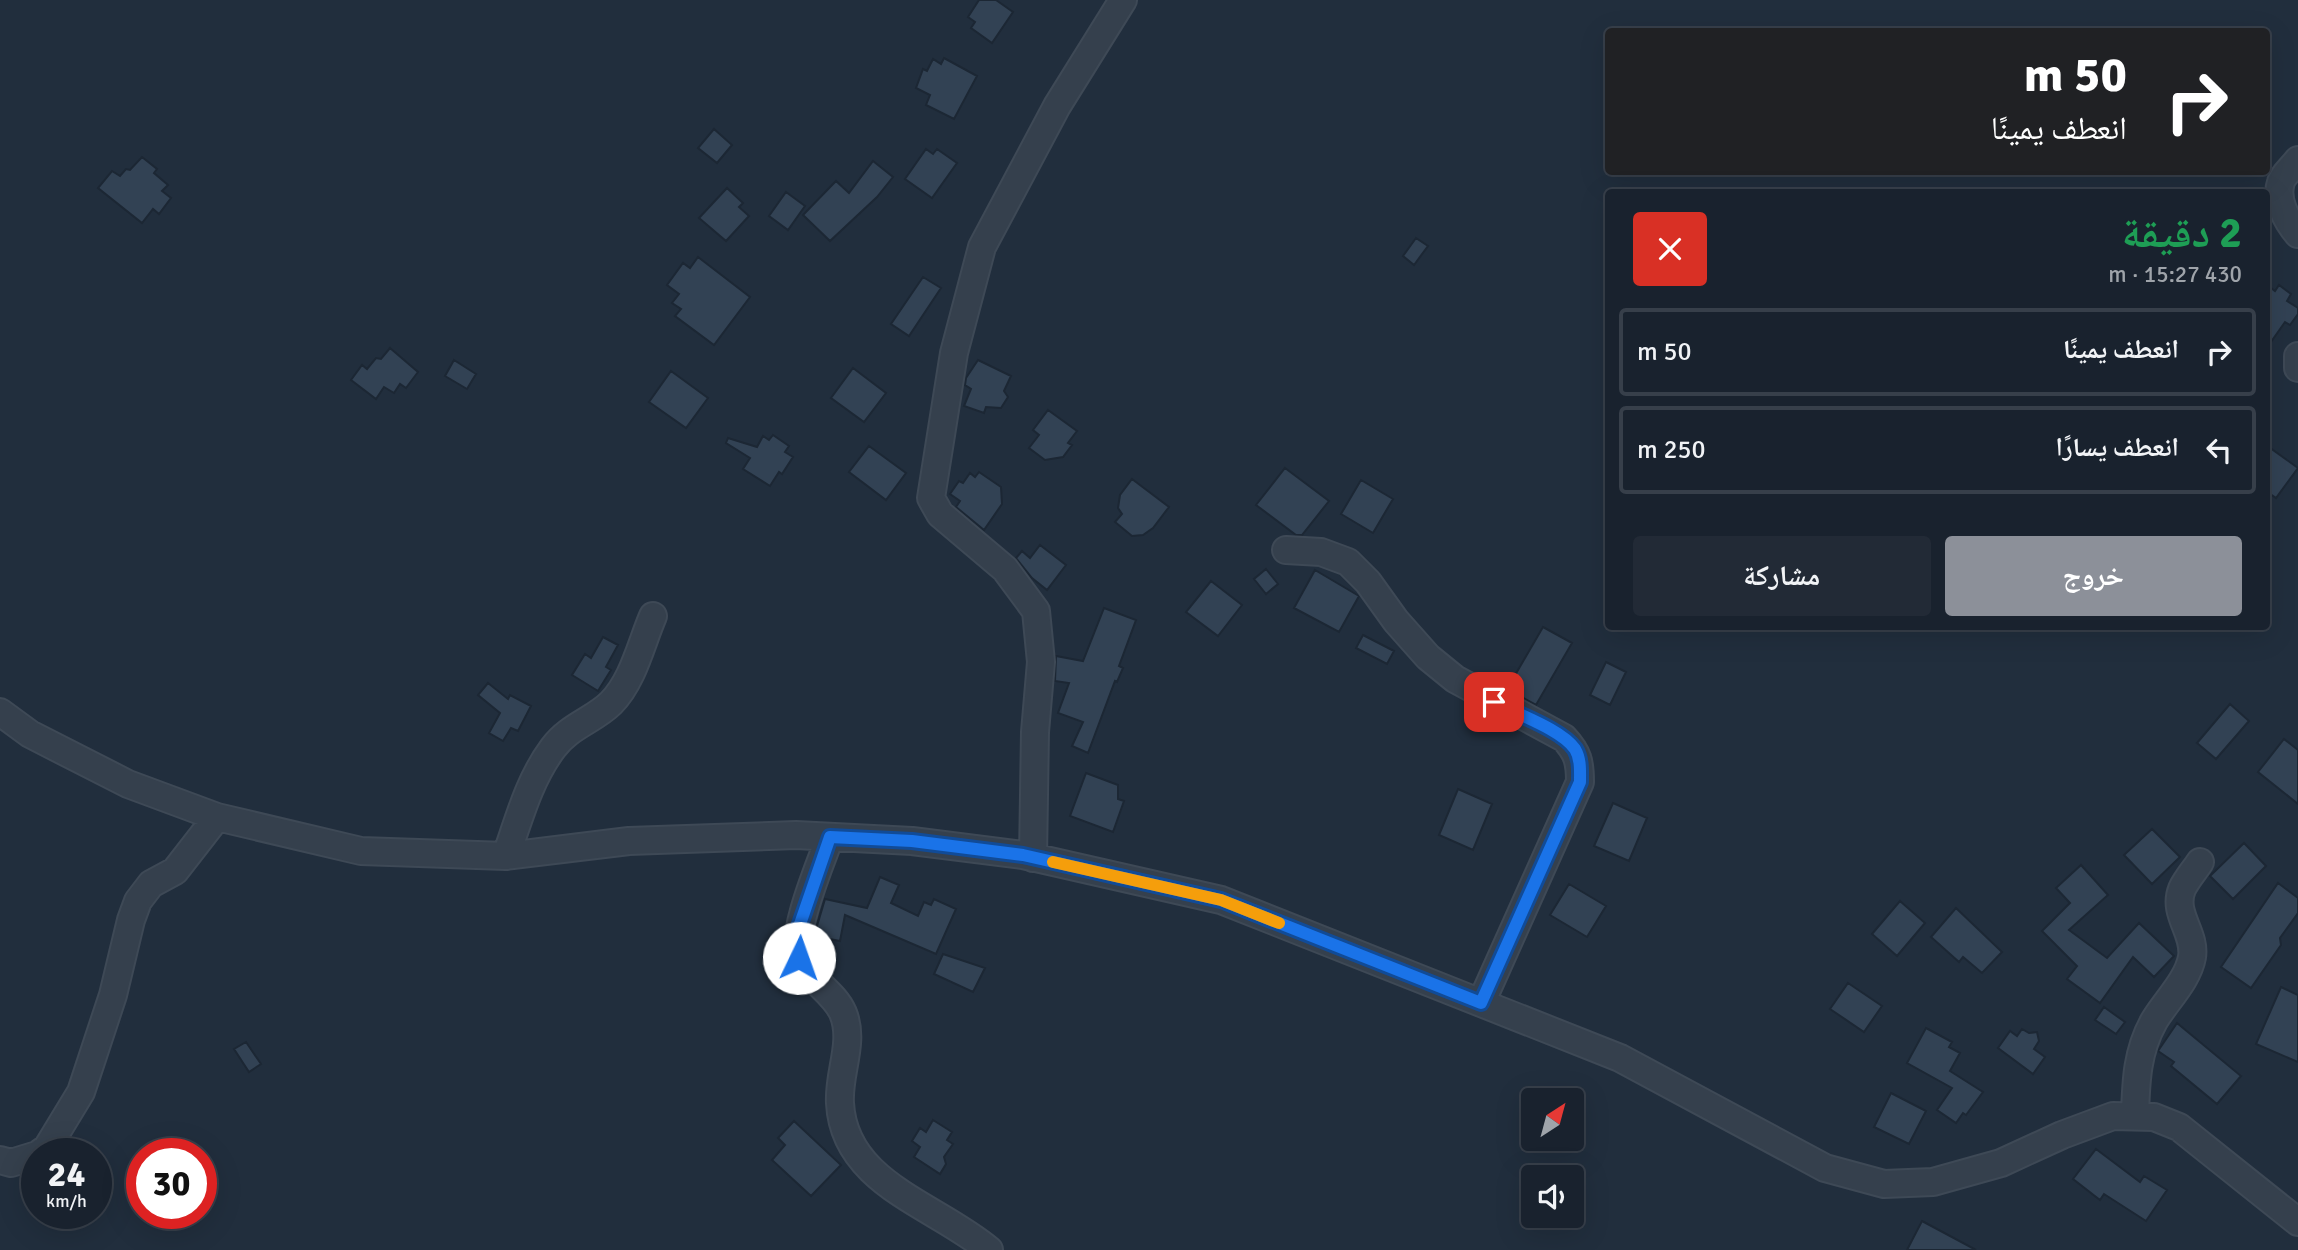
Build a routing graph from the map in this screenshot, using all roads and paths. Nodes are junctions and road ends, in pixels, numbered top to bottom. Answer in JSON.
{"nodes":[{"id":1,"x":1122,"y":0,"type":"edge"},
{"id":2,"x":2298,"y":160,"type":"edge"},
{"id":3,"x":2298,"y":234,"type":"edge"},
{"id":4,"x":2298,"y":356,"type":"edge"},
{"id":5,"x":2298,"y":368,"type":"edge"},
{"id":6,"x":1286,"y":550,"type":"dead end"},
{"id":7,"x":653,"y":616,"type":"dead end"},
{"id":8,"x":0,"y":712,"type":"edge"},
{"id":9,"x":217,"y":817,"type":"junction"},
{"id":10,"x":830,"y":837,"type":"junction"},
{"id":11,"x":506,"y":856,"type":"junction"},
{"id":12,"x":1033,"y":858,"type":"junction"},
{"id":13,"x":2200,"y":862,"type":"dead end"},
{"id":14,"x":1481,"y":1003,"type":"junction"},
{"id":15,"x":2135,"y":1115,"type":"junction"},
{"id":16,"x":53,"y":1138,"type":"edge"},
{"id":17,"x":0,"y":1160,"type":"edge"},
{"id":18,"x":21,"y":1160,"type":"edge"},
{"id":19,"x":2298,"y":1222,"type":"edge"},
{"id":20,"x":989,"y":1250,"type":"edge"}],
"edges":[{"from":1,"to":12,"type":"street"},
{"from":2,"to":3,"type":"street"},
{"from":4,"to":5,"type":"street"},
{"from":6,"to":14,"type":"street"},
{"from":7,"to":11,"type":"street"},
{"from":8,"to":9,"type":"street"},
{"from":9,"to":11,"type":"street"},
{"from":9,"to":16,"type":"street"},
{"from":10,"to":11,"type":"street"},
{"from":10,"to":12,"type":"street"},
{"from":10,"to":20,"type":"street"},
{"from":12,"to":14,"type":"street"},
{"from":13,"to":15,"type":"street"},
{"from":14,"to":15,"type":"street"},
{"from":15,"to":19,"type":"street"},
{"from":17,"to":18,"type":"street"}]}
